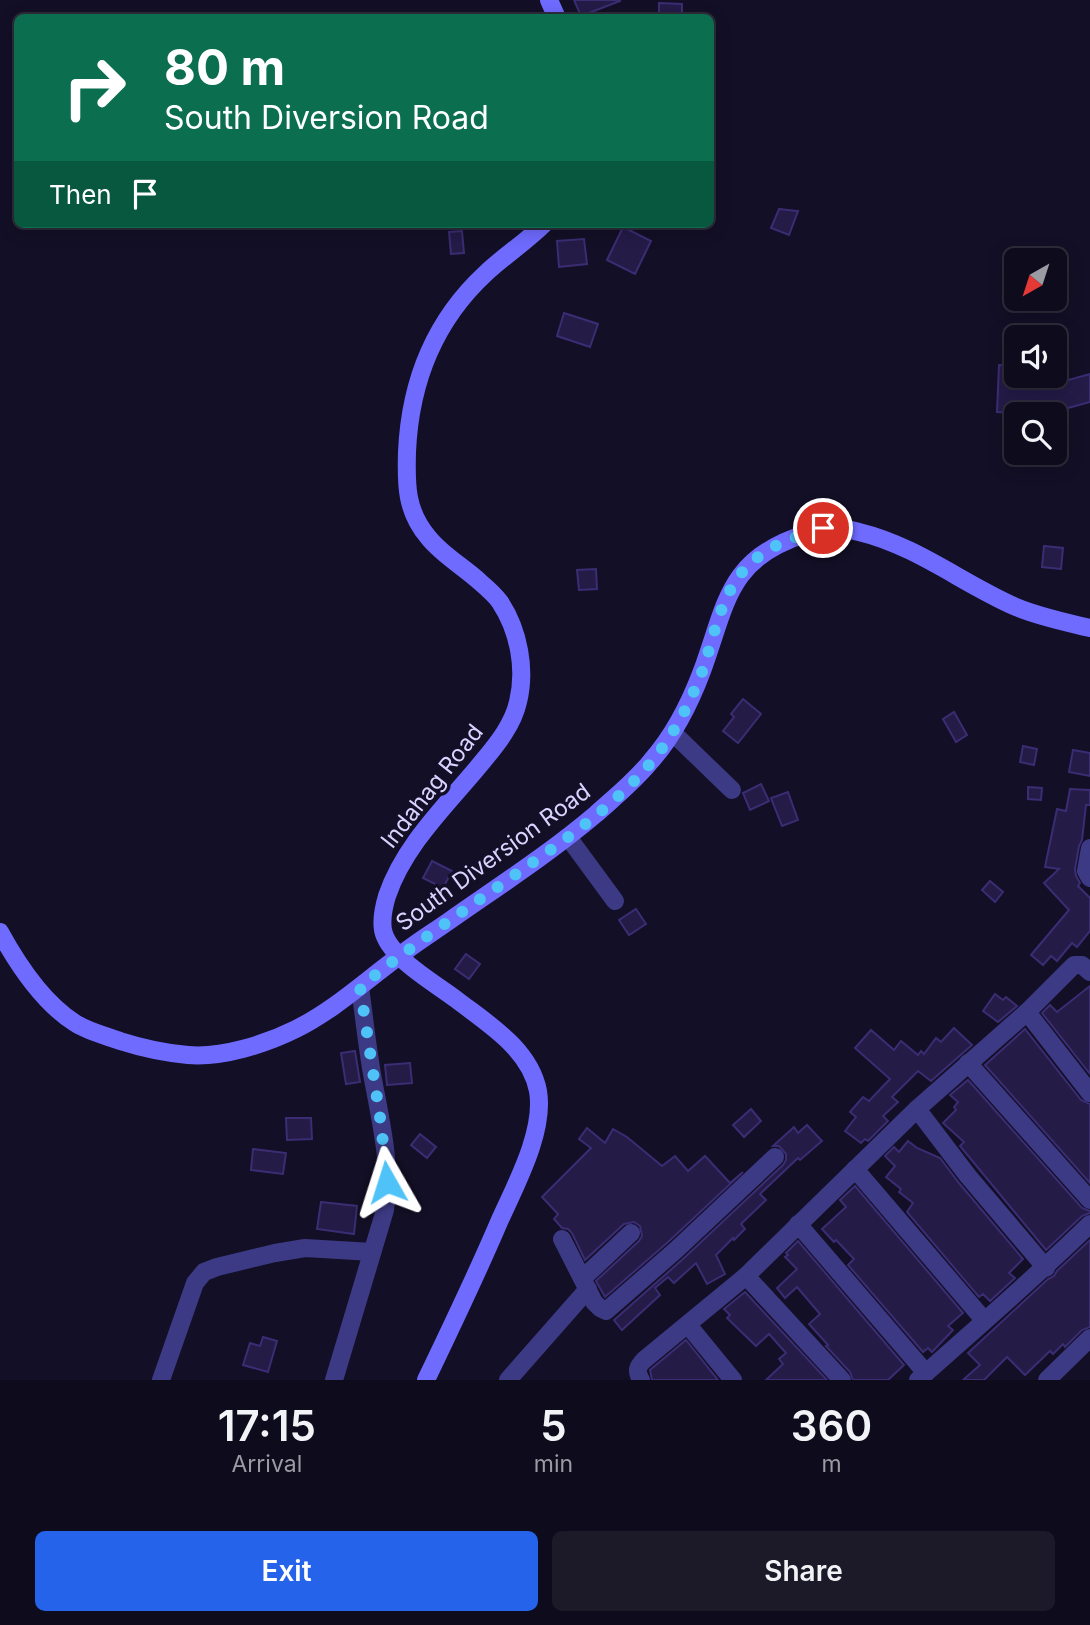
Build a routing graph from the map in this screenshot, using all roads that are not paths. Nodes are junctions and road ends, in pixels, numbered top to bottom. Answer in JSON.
{"nodes":[{"id":1,"x":539,"y":228,"type":"edge"},
{"id":2,"x":1090,"y":628,"type":"edge"},
{"id":3,"x":673,"y":733,"type":"junction"},
{"id":4,"x":732,"y":790,"type":"dead end"},
{"id":5,"x":568,"y":837,"type":"junction"},
{"id":6,"x":1090,"y":848,"type":"edge"},
{"id":7,"x":1090,"y":878,"type":"edge"},
{"id":8,"x":615,"y":901,"type":"dead end"},
{"id":9,"x":0,"y":932,"type":"edge"},
{"id":10,"x":398,"y":956,"type":"junction"},
{"id":11,"x":1090,"y":972,"type":"edge"},
{"id":12,"x":360,"y":987,"type":"junction"},
{"id":13,"x":1027,"y":1012,"type":"junction"},
{"id":14,"x":968,"y":1063,"type":"junction"},
{"id":15,"x":1090,"y":1093,"type":"edge"},
{"id":16,"x":917,"y":1109,"type":"junction"},
{"id":17,"x":775,"y":1157,"type":"dead end"},
{"id":18,"x":855,"y":1170,"type":"junction"},
{"id":19,"x":1090,"y":1200,"type":"edge"},
{"id":20,"x":798,"y":1224,"type":"junction"},
{"id":21,"x":1090,"y":1224,"type":"edge"},
{"id":22,"x":631,"y":1233,"type":"dead end"},
{"id":23,"x":562,"y":1239,"type":"dead end"},
{"id":24,"x":372,"y":1252,"type":"junction"},
{"id":25,"x":1045,"y":1268,"type":"junction"},
{"id":26,"x":746,"y":1276,"type":"junction"},
{"id":27,"x":585,"y":1284,"type":"junction"},
{"id":28,"x":984,"y":1320,"type":"junction"},
{"id":29,"x":688,"y":1325,"type":"junction"},
{"id":30,"x":1090,"y":1338,"type":"edge"},
{"id":31,"x":922,"y":1376,"type":"edge"},
{"id":32,"x":161,"y":1380,"type":"edge"},
{"id":33,"x":334,"y":1380,"type":"edge"},
{"id":34,"x":426,"y":1380,"type":"edge"},
{"id":35,"x":508,"y":1380,"type":"edge"},
{"id":36,"x":641,"y":1380,"type":"edge"},
{"id":37,"x":733,"y":1380,"type":"edge"},
{"id":38,"x":842,"y":1380,"type":"edge"},
{"id":39,"x":1046,"y":1380,"type":"edge"}],
"edges":[{"from":1,"to":10,"type":"main road","name":"Indahag Road"},
{"from":2,"to":3,"type":"main road","name":"South Diversion Road"},
{"from":3,"to":4,"type":"street"},
{"from":3,"to":5,"type":"main road","name":"South Diversion Road"},
{"from":5,"to":8,"type":"street"},
{"from":5,"to":10,"type":"main road","name":"South Diversion Road"},
{"from":6,"to":7,"type":"street"},
{"from":9,"to":12,"type":"main road","name":"South Diversion Road"},
{"from":10,"to":12,"type":"main road","name":"South Diversion Road"},
{"from":10,"to":34,"type":"main road","name":"Indahag Road"},
{"from":11,"to":13,"type":"street"},
{"from":12,"to":24,"type":"street"},
{"from":13,"to":14,"type":"street"},
{"from":13,"to":15,"type":"street"},
{"from":14,"to":16,"type":"street"},
{"from":14,"to":19,"type":"street"},
{"from":16,"to":18,"type":"street"},
{"from":16,"to":25,"type":"street"},
{"from":17,"to":27,"type":"street"},
{"from":18,"to":20,"type":"street"},
{"from":18,"to":28,"type":"street"},
{"from":20,"to":26,"type":"street"},
{"from":20,"to":31,"type":"street"},
{"from":21,"to":25,"type":"street"},
{"from":22,"to":27,"type":"street"},
{"from":23,"to":27,"type":"street"},
{"from":24,"to":32,"type":"street"},
{"from":24,"to":33,"type":"street"},
{"from":25,"to":28,"type":"street"},
{"from":26,"to":29,"type":"street"},
{"from":26,"to":38,"type":"street"},
{"from":27,"to":35,"type":"street"},
{"from":28,"to":31,"type":"street"},
{"from":29,"to":36,"type":"street"},
{"from":29,"to":37,"type":"street"},
{"from":30,"to":39,"type":"street"}]}
